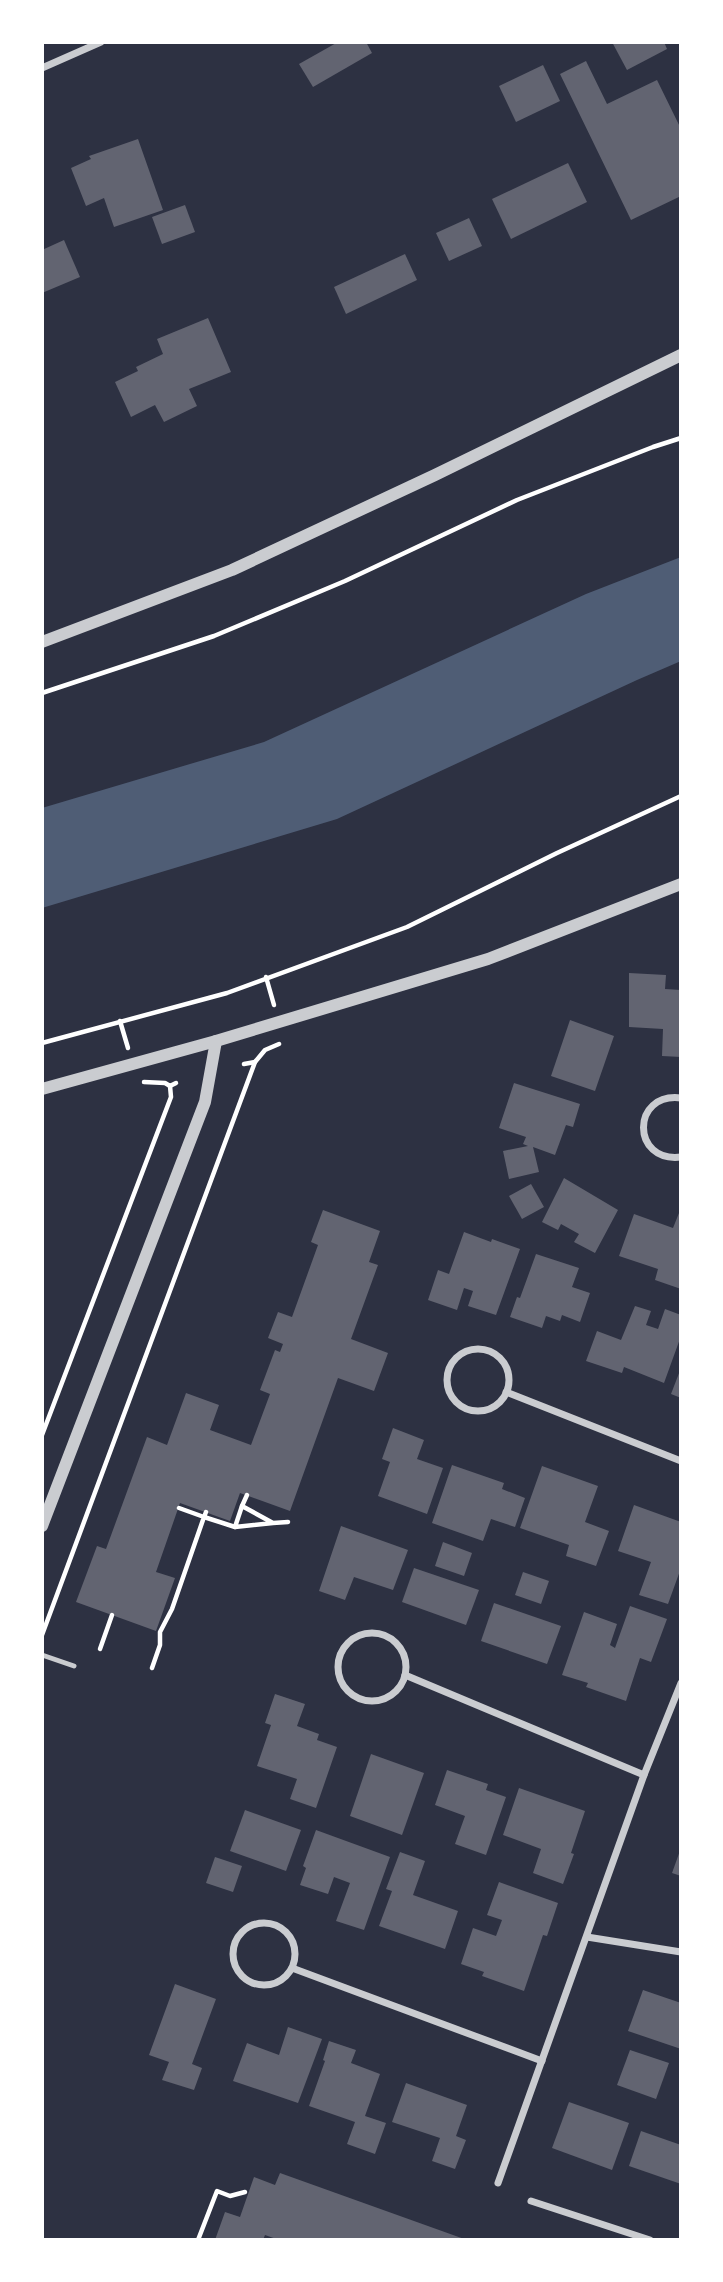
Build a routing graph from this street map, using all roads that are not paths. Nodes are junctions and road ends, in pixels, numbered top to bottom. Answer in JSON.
{"nodes":[{"id":1,"x":101,"y":42,"type":"edge"},
{"id":2,"x":42,"y":68,"type":"edge"},
{"id":3,"x":681,"y":355,"type":"edge"},
{"id":4,"x":42,"y":642,"type":"edge"},
{"id":5,"x":681,"y":884,"type":"edge"},
{"id":6,"x":216,"y":1041,"type":"junction"},
{"id":7,"x":42,"y":1089,"type":"edge"},
{"id":8,"x":681,"y":1098,"type":"edge"},
{"id":9,"x":681,"y":1157,"type":"edge"},
{"id":10,"x":506,"y":1392,"type":"junction"},
{"id":11,"x":681,"y":1461,"type":"edge"},
{"id":12,"x":42,"y":1526,"type":"edge"},
{"id":13,"x":42,"y":1655,"type":"edge"},
{"id":14,"x":74,"y":1667,"type":"dead end"},
{"id":15,"x":405,"y":1675,"type":"junction"},
{"id":16,"x":681,"y":1683,"type":"edge"},
{"id":17,"x":644,"y":1775,"type":"junction"},
{"id":18,"x":587,"y":1937,"type":"junction"},
{"id":19,"x":681,"y":1952,"type":"edge"},
{"id":20,"x":292,"y":1968,"type":"junction"},
{"id":21,"x":542,"y":2061,"type":"junction"},
{"id":22,"x":498,"y":2183,"type":"dead end"},
{"id":23,"x":531,"y":2201,"type":"dead end"},
{"id":24,"x":650,"y":2240,"type":"edge"}],
"edges":[{"from":1,"to":2,"type":"street"},
{"from":3,"to":4,"type":"street"},
{"from":5,"to":6,"type":"street"},
{"from":6,"to":7,"type":"street"},
{"from":6,"to":12,"type":"street"},
{"from":8,"to":9,"type":"street"},
{"from":10,"to":10,"type":"street"},
{"from":10,"to":11,"type":"street"},
{"from":13,"to":14,"type":"lane"},
{"from":15,"to":15,"type":"street"},
{"from":15,"to":17,"type":"street"},
{"from":16,"to":17,"type":"street"},
{"from":17,"to":18,"type":"street"},
{"from":18,"to":19,"type":"street"},
{"from":18,"to":21,"type":"street"},
{"from":20,"to":20,"type":"street"},
{"from":20,"to":21,"type":"street"},
{"from":21,"to":22,"type":"street"},
{"from":23,"to":24,"type":"street"}]}
